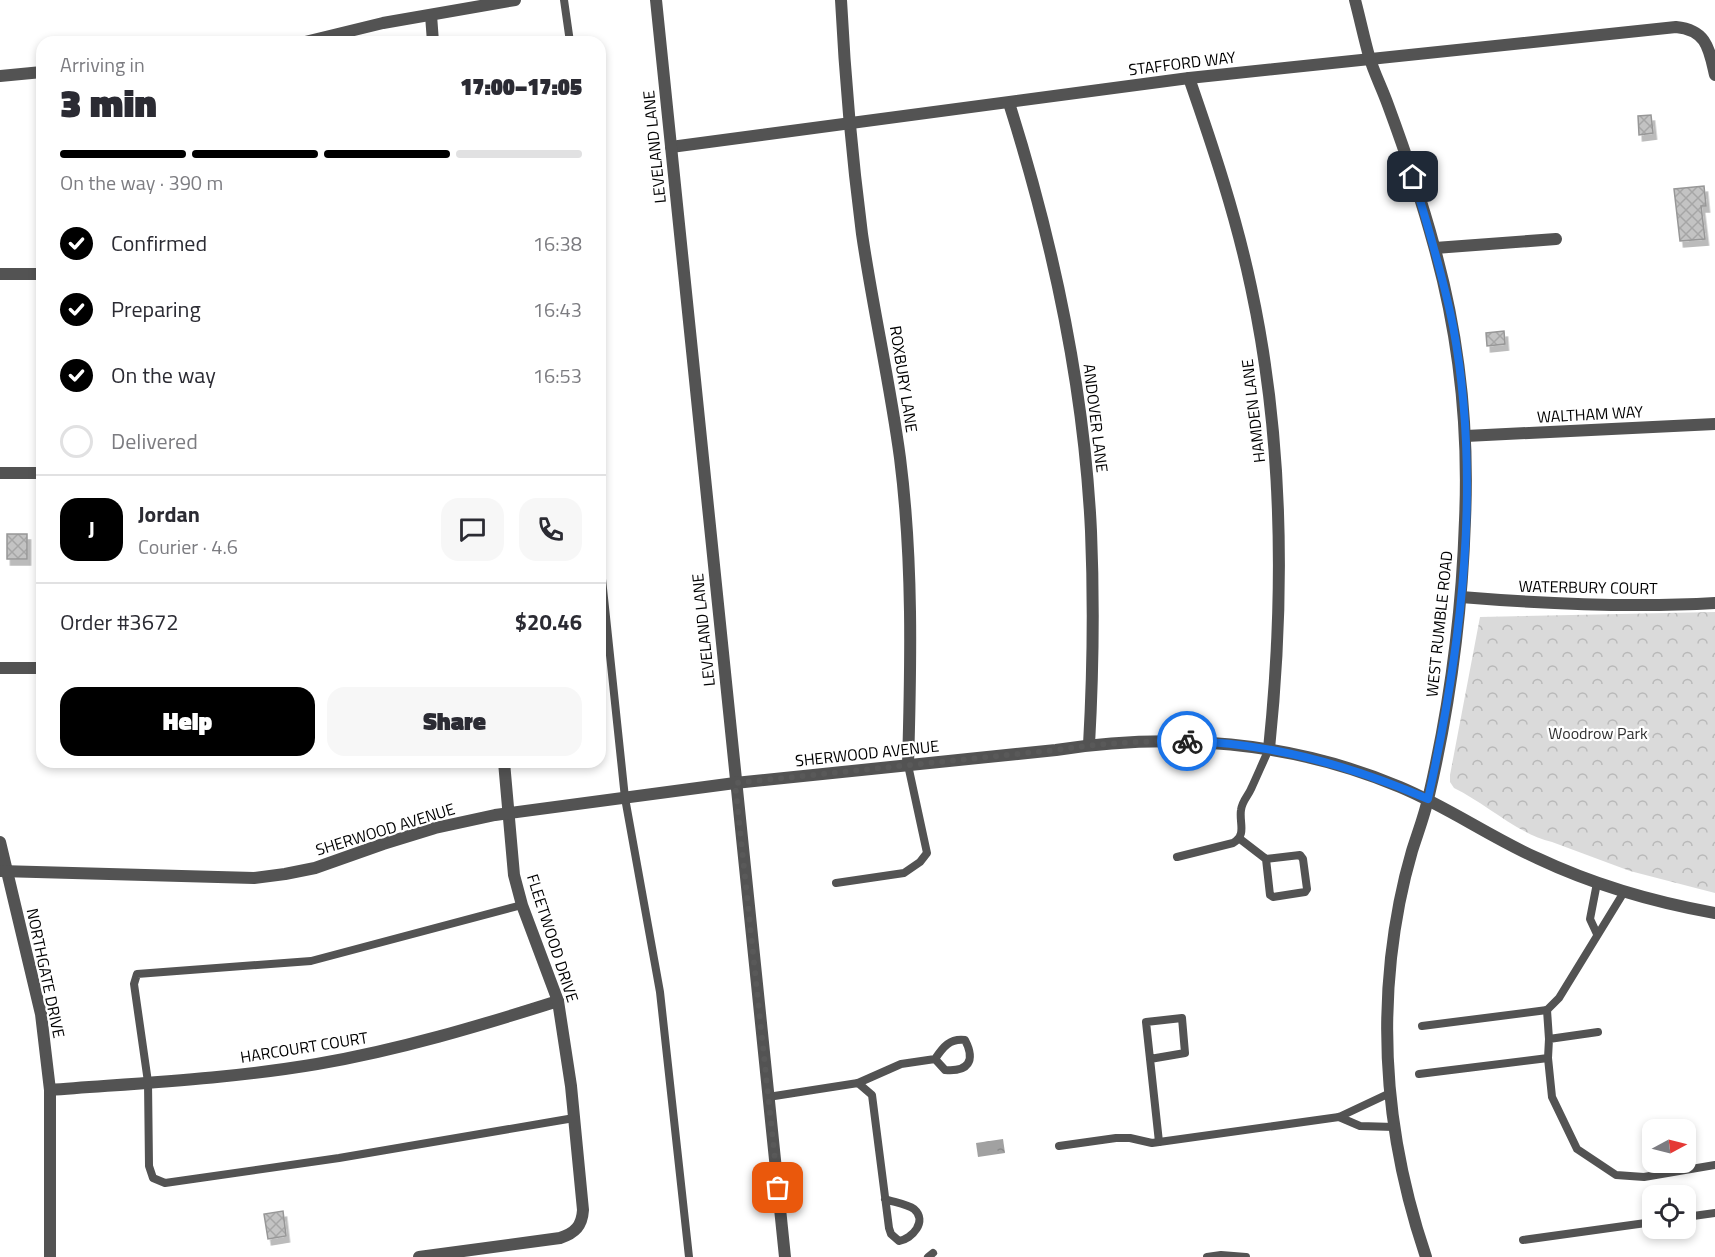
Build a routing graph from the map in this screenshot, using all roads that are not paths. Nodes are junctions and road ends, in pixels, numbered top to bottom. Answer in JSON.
{"nodes":[{"id":1,"x":515,"y":0,"type":"edge"},
{"id":2,"x":564,"y":0,"type":"edge"},
{"id":3,"x":656,"y":0,"type":"edge"},
{"id":4,"x":841,"y":0,"type":"edge"},
{"id":5,"x":1355,"y":0,"type":"edge"},
{"id":6,"x":431,"y":15,"type":"junction"},
{"id":7,"x":329,"y":36,"type":"edge"},
{"id":8,"x":433,"y":36,"type":"edge"},
{"id":9,"x":569,"y":36,"type":"edge"},
{"id":10,"x":1370,"y":58,"type":"junction"},
{"id":11,"x":36,"y":73,"type":"edge"},
{"id":12,"x":1715,"y":75,"type":"edge"},
{"id":13,"x":0,"y":76,"type":"edge"},
{"id":14,"x":1189,"y":78,"type":"junction"},
{"id":15,"x":1009,"y":103,"type":"junction"},
{"id":16,"x":848,"y":122,"type":"junction"},
{"id":17,"x":670,"y":147,"type":"junction"},
{"id":18,"x":1556,"y":238,"type":"dead end"},
{"id":19,"x":1435,"y":248,"type":"junction"},
{"id":20,"x":0,"y":274,"type":"edge"},
{"id":21,"x":36,"y":274,"type":"edge"},
{"id":22,"x":1715,"y":424,"type":"edge"},
{"id":23,"x":1466,"y":436,"type":"junction"},
{"id":24,"x":0,"y":473,"type":"edge"},
{"id":25,"x":36,"y":473,"type":"edge"},
{"id":26,"x":1461,"y":597,"type":"junction"},
{"id":27,"x":1715,"y":603,"type":"edge"},
{"id":28,"x":606,"y":617,"type":"edge"},
{"id":29,"x":0,"y":668,"type":"edge"},
{"id":30,"x":36,"y":668,"type":"edge"},
{"id":31,"x":1089,"y":745,"type":"junction"},
{"id":32,"x":1269,"y":749,"type":"junction"},
{"id":33,"x":908,"y":765,"type":"junction"},
{"id":34,"x":505,"y":768,"type":"edge"},
{"id":35,"x":735,"y":783,"type":"junction"},
{"id":36,"x":625,"y":798,"type":"junction"},
{"id":37,"x":1428,"y":799,"type":"junction"},
{"id":38,"x":509,"y":813,"type":"junction"},
{"id":39,"x":1240,"y":839,"type":"junction"},
{"id":40,"x":0,"y":842,"type":"edge"},
{"id":41,"x":1177,"y":857,"type":"dead end"},
{"id":42,"x":1266,"y":859,"type":"junction"},
{"id":43,"x":3,"y":871,"type":"edge"},
{"id":44,"x":836,"y":883,"type":"dead end"},
{"id":45,"x":1597,"y":883,"type":"junction"},
{"id":46,"x":1624,"y":892,"type":"junction"},
{"id":47,"x":522,"y":905,"type":"junction"},
{"id":48,"x":1715,"y":913,"type":"edge"},
{"id":49,"x":1597,"y":934,"type":"junction"},
{"id":50,"x":558,"y":1001,"type":"junction"},
{"id":51,"x":1547,"y":1010,"type":"junction"},
{"id":52,"x":1422,"y":1026,"type":"dead end"},
{"id":53,"x":1598,"y":1032,"type":"dead end"},
{"id":54,"x":1549,"y":1039,"type":"junction"},
{"id":55,"x":1548,"y":1058,"type":"junction"},
{"id":56,"x":935,"y":1059,"type":"junction"},
{"id":57,"x":1150,"y":1059,"type":"junction"},
{"id":58,"x":1419,"y":1074,"type":"dead end"},
{"id":59,"x":148,"y":1082,"type":"junction"},
{"id":60,"x":858,"y":1083,"type":"junction"},
{"id":61,"x":50,"y":1090,"type":"junction"},
{"id":62,"x":1390,"y":1093,"type":"junction"},
{"id":63,"x":768,"y":1097,"type":"junction"},
{"id":64,"x":1339,"y":1117,"type":"junction"},
{"id":65,"x":574,"y":1118,"type":"junction"},
{"id":66,"x":1394,"y":1128,"type":"junction"},
{"id":67,"x":1159,"y":1142,"type":"junction"},
{"id":68,"x":1059,"y":1146,"type":"dead end"},
{"id":69,"x":1715,"y":1165,"type":"edge"},
{"id":70,"x":885,"y":1199,"type":"junction"},
{"id":71,"x":1715,"y":1213,"type":"edge"},
{"id":72,"x":1696,"y":1216,"type":"edge"},
{"id":73,"x":1642,"y":1224,"type":"edge"},
{"id":74,"x":1523,"y":1240,"type":"dead end"},
{"id":75,"x":50,"y":1257,"type":"edge"},
{"id":76,"x":419,"y":1257,"type":"edge"},
{"id":77,"x":689,"y":1257,"type":"edge"},
{"id":78,"x":785,"y":1257,"type":"edge"},
{"id":79,"x":1207,"y":1257,"type":"edge"},
{"id":80,"x":1246,"y":1257,"type":"edge"},
{"id":81,"x":1425,"y":1257,"type":"edge"}],
"edges":[{"from":1,"to":6,"type":"street"},
{"from":2,"to":9,"type":"lane"},
{"from":3,"to":17,"type":"street","name":"LEVELAND LANE"},
{"from":4,"to":16,"type":"street","name":"ROXBURY LANE"},
{"from":5,"to":10,"type":"street","name":"WEST RUMBLE ROAD"},
{"from":6,"to":7,"type":"street"},
{"from":6,"to":8,"type":"street"},
{"from":10,"to":12,"type":"street","name":"STAFFORD WAY"},
{"from":10,"to":14,"type":"street","name":"STAFFORD WAY"},
{"from":10,"to":19,"type":"street","name":"WEST RUMBLE ROAD"},
{"from":11,"to":13,"type":"street"},
{"from":14,"to":15,"type":"street","name":"STAFFORD WAY"},
{"from":14,"to":32,"type":"street","name":"HAMDEN LANE"},
{"from":15,"to":16,"type":"street","name":"STAFFORD WAY"},
{"from":15,"to":31,"type":"street","name":"ANDOVER LANE"},
{"from":16,"to":17,"type":"street","name":"STAFFORD WAY"},
{"from":16,"to":33,"type":"street","name":"ROXBURY LANE"},
{"from":17,"to":35,"type":"street","name":"LEVELAND LANE"},
{"from":18,"to":19,"type":"street"},
{"from":19,"to":23,"type":"street","name":"WEST RUMBLE ROAD"},
{"from":20,"to":21,"type":"street"},
{"from":22,"to":23,"type":"street","name":"WALTHAM WAY"},
{"from":23,"to":26,"type":"street","name":"WEST RUMBLE ROAD"},
{"from":24,"to":25,"type":"street"},
{"from":26,"to":27,"type":"street","name":"WATERBURY COURT"},
{"from":26,"to":37,"type":"street","name":"WEST RUMBLE ROAD"},
{"from":28,"to":36,"type":"lane"},
{"from":29,"to":30,"type":"street"},
{"from":31,"to":32,"type":"street","name":"SHERWOOD AVENUE"},
{"from":31,"to":33,"type":"street","name":"SHERWOOD AVENUE"},
{"from":32,"to":37,"type":"street","name":"SHERWOOD AVENUE"},
{"from":32,"to":39,"type":"lane"},
{"from":33,"to":35,"type":"street","name":"SHERWOOD AVENUE"},
{"from":33,"to":44,"type":"lane"},
{"from":34,"to":38,"type":"street","name":"FLEETWOOD DRIVE"},
{"from":35,"to":36,"type":"street","name":"SHERWOOD AVENUE"},
{"from":35,"to":63,"type":"street","name":"LEVELAND LANE"},
{"from":36,"to":38,"type":"street","name":"SHERWOOD AVENUE"},
{"from":36,"to":77,"type":"lane"},
{"from":37,"to":45,"type":"street","name":"SHERWOOD AVENUE"},
{"from":37,"to":62,"type":"street","name":"WEST RUMBLE ROAD"},
{"from":38,"to":43,"type":"street","name":"SHERWOOD AVENUE"},
{"from":38,"to":47,"type":"street","name":"FLEETWOOD DRIVE"},
{"from":39,"to":41,"type":"lane"},
{"from":39,"to":42,"type":"lane"},
{"from":40,"to":43,"type":"street","name":"NORTHGATE DRIVE"},
{"from":42,"to":42,"type":"lane"},
{"from":43,"to":61,"type":"street","name":"NORTHGATE DRIVE"},
{"from":45,"to":46,"type":"street","name":"SHERWOOD AVENUE"},
{"from":45,"to":49,"type":"lane"},
{"from":46,"to":48,"type":"street","name":"SHERWOOD AVENUE"},
{"from":46,"to":49,"type":"lane"},
{"from":47,"to":50,"type":"street","name":"FLEETWOOD DRIVE"},
{"from":47,"to":59,"type":"lane"},
{"from":49,"to":51,"type":"lane"},
{"from":50,"to":59,"type":"street","name":"HARCOURT COURT"},
{"from":50,"to":65,"type":"street","name":"FLEETWOOD DRIVE"},
{"from":51,"to":52,"type":"lane"},
{"from":51,"to":54,"type":"lane"},
{"from":53,"to":54,"type":"lane"},
{"from":54,"to":55,"type":"lane"},
{"from":55,"to":58,"type":"lane"},
{"from":55,"to":69,"type":"lane"},
{"from":56,"to":56,"type":"lane"},
{"from":56,"to":60,"type":"lane"},
{"from":57,"to":57,"type":"lane"},
{"from":57,"to":67,"type":"lane"},
{"from":59,"to":61,"type":"street","name":"HARCOURT COURT"},
{"from":59,"to":65,"type":"lane"},
{"from":60,"to":63,"type":"lane"},
{"from":60,"to":70,"type":"lane"},
{"from":61,"to":75,"type":"street","name":"NORTHGATE DRIVE"},
{"from":62,"to":64,"type":"lane"},
{"from":62,"to":66,"type":"street","name":"WEST RUMBLE ROAD"},
{"from":63,"to":78,"type":"street","name":"LEVELAND LANE"},
{"from":64,"to":66,"type":"lane"},
{"from":64,"to":67,"type":"lane"},
{"from":65,"to":76,"type":"street","name":"FLEETWOOD DRIVE"},
{"from":66,"to":81,"type":"street","name":"WEST RUMBLE ROAD"},
{"from":67,"to":68,"type":"lane"},
{"from":70,"to":70,"type":"lane"},
{"from":71,"to":72,"type":"lane"},
{"from":73,"to":74,"type":"lane"},
{"from":79,"to":80,"type":"lane"}]}
